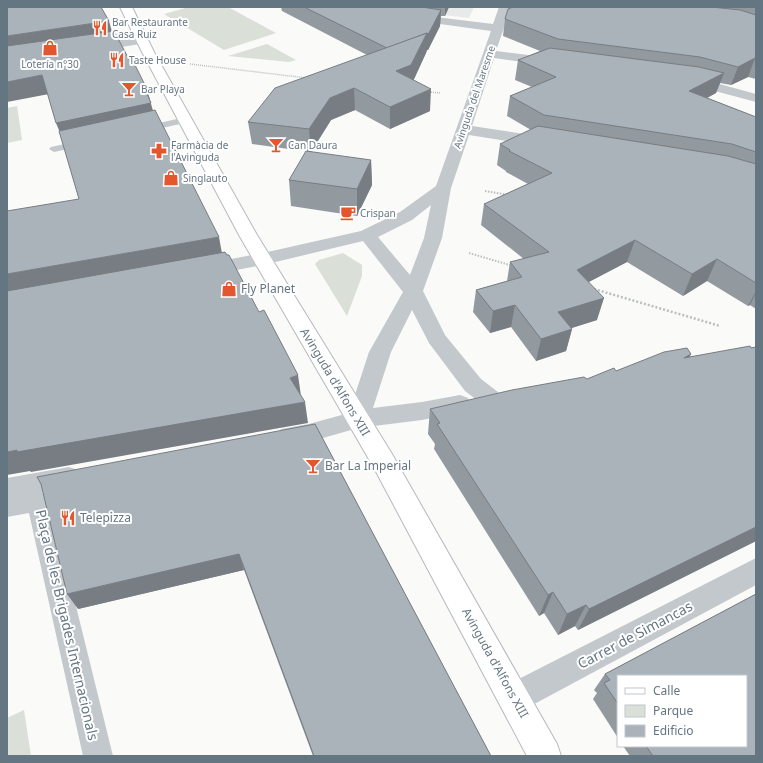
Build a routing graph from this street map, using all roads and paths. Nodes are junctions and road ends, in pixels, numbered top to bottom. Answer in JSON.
{"nodes":[{"id":1,"x":126,"y":7,"type":"edge"},
{"id":2,"x":505,"y":7,"type":"edge"},
{"id":3,"x":398,"y":15,"type":"edge"},
{"id":4,"x":498,"y":28,"type":"junction"},
{"id":5,"x":142,"y":40,"type":"junction"},
{"id":6,"x":75,"y":50,"type":"edge"},
{"id":7,"x":489,"y":54,"type":"junction"},
{"id":8,"x":190,"y":64,"type":"dead end"},
{"id":9,"x":568,"y":64,"type":"edge"},
{"id":10,"x":308,"y":78,"type":"edge"},
{"id":11,"x":678,"y":78,"type":"edge"},
{"id":12,"x":426,"y":91,"type":"edge"},
{"id":13,"x":441,"y":93,"type":"dead end"},
{"id":14,"x":756,"y":98,"type":"edge"},
{"id":15,"x":186,"y":120,"type":"junction"},
{"id":16,"x":462,"y":129,"type":"junction"},
{"id":17,"x":138,"y":131,"type":"edge"},
{"id":18,"x":92,"y":141,"type":"edge"},
{"id":19,"x":562,"y":145,"type":"edge"},
{"id":20,"x":54,"y":149,"type":"edge"},
{"id":21,"x":443,"y":188,"type":"junction"},
{"id":22,"x":486,"y":191,"type":"dead end"},
{"id":23,"x":509,"y":195,"type":"edge"},
{"id":24,"x":367,"y":235,"type":"junction"},
{"id":25,"x":469,"y":253,"type":"dead end"},
{"id":26,"x":263,"y":259,"type":"junction"},
{"id":27,"x":515,"y":266,"type":"edge"},
{"id":28,"x":186,"y":273,"type":"edge"},
{"id":29,"x":591,"y":288,"type":"edge"},
{"id":30,"x":413,"y":291,"type":"junction"},
{"id":31,"x":720,"y":326,"type":"dead end"},
{"id":32,"x":513,"y":394,"type":"edge"},
{"id":33,"x":490,"y":398,"type":"junction"},
{"id":34,"x":358,"y":419,"type":"junction"},
{"id":35,"x":270,"y":440,"type":"edge"},
{"id":36,"x":92,"y":473,"type":"edge"},
{"id":37,"x":7,"y":489,"type":"edge"},
{"id":38,"x":7,"y":507,"type":"edge"},
{"id":39,"x":756,"y":572,"type":"edge"},
{"id":40,"x":514,"y":698,"type":"junction"},
{"id":41,"x":98,"y":756,"type":"edge"},
{"id":42,"x":545,"y":756,"type":"edge"}],
"edges":[{"from":1,"to":5,"type":"main road","name":"Avinguda d'Alfons XIII"},
{"from":2,"to":4,"type":"street","name":"Avinguda del Maresme"},
{"from":3,"to":4,"type":"street"},
{"from":4,"to":7,"type":"street","name":"Avinguda del Maresme"},
{"from":5,"to":6,"type":"street"},
{"from":5,"to":15,"type":"main road","name":"Avinguda d'Alfons XIII"},
{"from":7,"to":9,"type":"street"},
{"from":7,"to":16,"type":"street","name":"Avinguda del Maresme"},
{"from":8,"to":10,"type":"path"},
{"from":11,"to":14,"type":"street"},
{"from":12,"to":13,"type":"path"},
{"from":15,"to":17,"type":"lane"},
{"from":15,"to":26,"type":"main road","name":"Avinguda d'Alfons XIII"},
{"from":16,"to":19,"type":"street"},
{"from":16,"to":21,"type":"street","name":"Avinguda del Maresme"},
{"from":18,"to":20,"type":"lane"},
{"from":21,"to":24,"type":"street"},
{"from":21,"to":30,"type":"street","name":"Avinguda del Maresme"},
{"from":22,"to":23,"type":"path"},
{"from":24,"to":26,"type":"street"},
{"from":24,"to":30,"type":"street"},
{"from":25,"to":27,"type":"path"},
{"from":26,"to":28,"type":"street"},
{"from":26,"to":34,"type":"main road","name":"Avinguda d'Alfons XIII"},
{"from":29,"to":31,"type":"path"},
{"from":30,"to":33,"type":"street"},
{"from":30,"to":34,"type":"street","name":"Avinguda del Maresme"},
{"from":32,"to":33,"type":"street"},
{"from":33,"to":34,"type":"street"},
{"from":34,"to":35,"type":"street"},
{"from":34,"to":40,"type":"main road","name":"Avinguda d'Alfons XIII"},
{"from":36,"to":37,"type":"street"},
{"from":38,"to":41,"type":"street","name":"Plaça de les Brigades Internacionals"},
{"from":39,"to":40,"type":"street","name":"Carrer de Simancas"},
{"from":40,"to":42,"type":"main road","name":"Avinguda d'Alfons XIII"}]}
